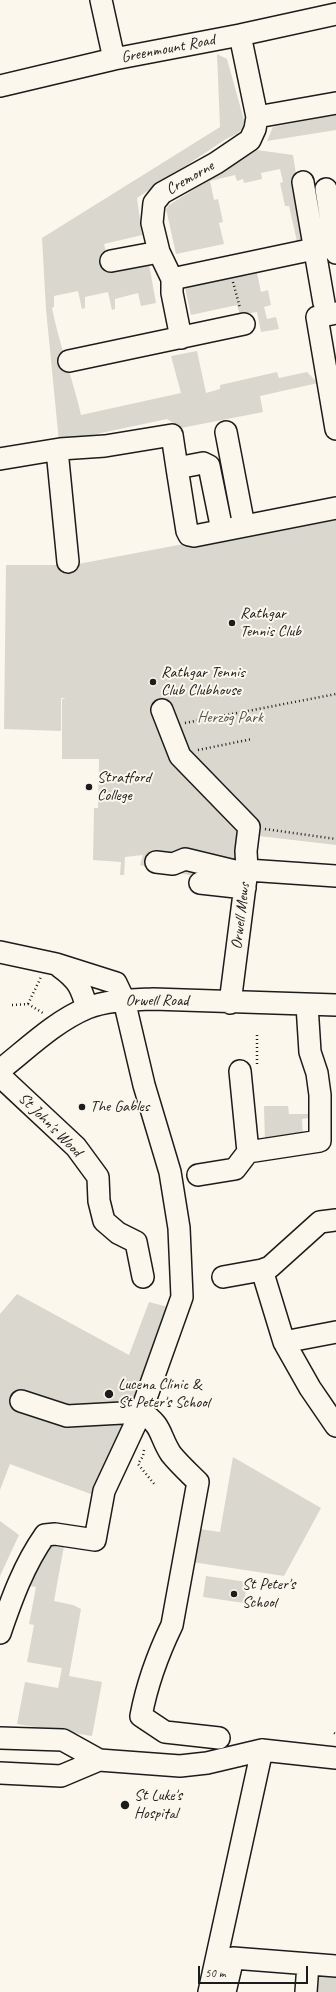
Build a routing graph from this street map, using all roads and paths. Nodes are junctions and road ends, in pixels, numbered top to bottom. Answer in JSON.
{"nodes":[{"id":1,"x":101,"y":0,"type":"edge"},
{"id":2,"x":336,"y":14,"type":"edge"},
{"id":3,"x":240,"y":35,"type":"junction"},
{"id":4,"x":114,"y":59,"type":"junction"},
{"id":5,"x":0,"y":86,"type":"edge"},
{"id":6,"x":336,"y":103,"type":"edge"},
{"id":7,"x":257,"y":117,"type":"junction"},
{"id":8,"x":303,"y":182,"type":"dead end"},
{"id":9,"x":326,"y":189,"type":"dead end"},
{"id":10,"x":314,"y":249,"type":"junction"},
{"id":11,"x":159,"y":252,"type":"junction"},
{"id":12,"x":336,"y":253,"type":"edge"},
{"id":13,"x":111,"y":262,"type":"dead end"},
{"id":14,"x":230,"y":267,"type":"junction"},
{"id":15,"x":172,"y":278,"type":"junction"},
{"id":16,"x":330,"y":308,"type":"edge"},
{"id":17,"x":244,"y":324,"type":"joint"},
{"id":18,"x":181,"y":338,"type":"junction"},
{"id":19,"x":69,"y":361,"type":"dead end"},
{"id":20,"x":336,"y":429,"type":"edge"},
{"id":21,"x":226,"y":432,"type":"dead end"},
{"id":22,"x":57,"y":450,"type":"junction"},
{"id":23,"x":0,"y":459,"type":"edge"},
{"id":24,"x":177,"y":468,"type":"junction"},
{"id":25,"x":336,"y":508,"type":"edge"},
{"id":26,"x":244,"y":526,"type":"junction"},
{"id":27,"x":222,"y":530,"type":"junction"},
{"id":28,"x":68,"y":562,"type":"dead end"},
{"id":29,"x":336,"y":694,"type":"edge"},
{"id":30,"x":165,"y":718,"type":"joint"},
{"id":31,"x":252,"y":740,"type":"dead end"},
{"id":32,"x":180,"y":756,"type":"junction"},
{"id":33,"x":249,"y":827,"type":"junction"},
{"id":34,"x":336,"y":839,"type":"edge"},
{"id":35,"x":156,"y":862,"type":"dead end"},
{"id":36,"x":336,"y":876,"type":"edge"},
{"id":37,"x":246,"y":877,"type":"junction"},
{"id":38,"x":200,"y":883,"type":"dead end"},
{"id":39,"x":0,"y":952,"type":"edge"},
{"id":40,"x":49,"y":970,"type":"junction"},
{"id":41,"x":124,"y":1000,"type":"junction"},
{"id":42,"x":230,"y":1003,"type":"junction"},
{"id":43,"x":28,"y":1004,"type":"junction"},
{"id":44,"x":12,"y":1005,"type":"dead end"},
{"id":45,"x":307,"y":1005,"type":"junction"},
{"id":46,"x":336,"y":1005,"type":"edge"},
{"id":47,"x":87,"y":1008,"type":"junction"},
{"id":48,"x":48,"y":1016,"type":"dead end"},
{"id":49,"x":0,"y":1070,"type":"edge"},
{"id":50,"x":240,"y":1071,"type":"dead end"},
{"id":51,"x":0,"y":1076,"type":"edge"},
{"id":52,"x":328,"y":1094,"type":"edge"},
{"id":53,"x":248,"y":1152,"type":"junction"},
{"id":54,"x":198,"y":1175,"type":"dead end"},
{"id":55,"x":336,"y":1220,"type":"edge"},
{"id":56,"x":262,"y":1270,"type":"junction"},
{"id":57,"x":143,"y":1277,"type":"dead end"},
{"id":58,"x":223,"y":1277,"type":"dead end"},
{"id":59,"x":336,"y":1332,"type":"edge"},
{"id":60,"x":284,"y":1342,"type":"junction"},
{"id":61,"x":21,"y":1401,"type":"dead end"},
{"id":62,"x":141,"y":1412,"type":"junction"},
{"id":63,"x":336,"y":1426,"type":"edge"},
{"id":64,"x":144,"y":1449,"type":"dead end"},
{"id":65,"x":155,"y":1485,"type":"dead end"},
{"id":66,"x":0,"y":1633,"type":"edge"},
{"id":67,"x":0,"y":1738,"type":"edge"},
{"id":68,"x":219,"y":1738,"type":"dead end"},
{"id":69,"x":262,"y":1750,"type":"junction"},
{"id":70,"x":336,"y":1758,"type":"edge"},
{"id":71,"x":99,"y":1760,"type":"junction"},
{"id":72,"x":0,"y":1773,"type":"edge"},
{"id":73,"x":308,"y":1964,"type":"junction"},
{"id":74,"x":336,"y":1966,"type":"edge"},
{"id":75,"x":209,"y":1992,"type":"edge"},
{"id":76,"x":225,"y":1992,"type":"edge"},
{"id":77,"x":306,"y":1992,"type":"edge"}],
"edges":[{"from":1,"to":4,"type":"street"},
{"from":2,"to":3,"type":"street","name":"Greenmount Road"},
{"from":3,"to":4,"type":"street","name":"Greenmount Road"},
{"from":3,"to":7,"type":"street","name":"Cremorne"},
{"from":4,"to":5,"type":"street","name":"Greenmount Road"},
{"from":6,"to":7,"type":"street"},
{"from":7,"to":11,"type":"street","name":"Cremorne"},
{"from":8,"to":10,"type":"street"},
{"from":9,"to":12,"type":"street"},
{"from":10,"to":14,"type":"street"},
{"from":10,"to":16,"type":"street"},
{"from":11,"to":13,"type":"street"},
{"from":11,"to":15,"type":"street","name":"Cremorne"},
{"from":14,"to":15,"type":"street"},
{"from":14,"to":17,"type":"path"},
{"from":15,"to":18,"type":"street","name":"Cremorne"},
{"from":16,"to":20,"type":"street"},
{"from":17,"to":18,"type":"street"},
{"from":18,"to":19,"type":"street"},
{"from":21,"to":26,"type":"street"},
{"from":22,"to":23,"type":"street"},
{"from":22,"to":24,"type":"street"},
{"from":22,"to":28,"type":"street"},
{"from":24,"to":27,"type":"street"},
{"from":24,"to":27,"type":"street"},
{"from":25,"to":26,"type":"street"},
{"from":26,"to":27,"type":"street"},
{"from":29,"to":30,"type":"path"},
{"from":30,"to":32,"type":"street"},
{"from":31,"to":32,"type":"path"},
{"from":32,"to":33,"type":"street"},
{"from":33,"to":34,"type":"path"},
{"from":33,"to":37,"type":"street"},
{"from":35,"to":37,"type":"street"},
{"from":36,"to":37,"type":"street","name":"Orwell Mews"},
{"from":37,"to":38,"type":"street"},
{"from":37,"to":42,"type":"street","name":"Orwell Mews"},
{"from":39,"to":40,"type":"street"},
{"from":40,"to":41,"type":"street"},
{"from":40,"to":43,"type":"path"},
{"from":40,"to":47,"type":"street"},
{"from":41,"to":42,"type":"street","name":"Orwell Road"},
{"from":41,"to":47,"type":"street","name":"Orwell Road"},
{"from":41,"to":62,"type":"street"},
{"from":42,"to":45,"type":"street","name":"Orwell Road"},
{"from":43,"to":44,"type":"path"},
{"from":43,"to":48,"type":"path"},
{"from":45,"to":46,"type":"street","name":"Orwell Road"},
{"from":45,"to":52,"type":"street"},
{"from":47,"to":49,"type":"street","name":"Orwell Road"},
{"from":50,"to":53,"type":"street"},
{"from":51,"to":57,"type":"street","name":"St John's Wood"},
{"from":52,"to":53,"type":"street"},
{"from":53,"to":54,"type":"street"},
{"from":55,"to":56,"type":"street"},
{"from":56,"to":58,"type":"street"},
{"from":56,"to":60,"type":"street"},
{"from":59,"to":60,"type":"street"},
{"from":60,"to":63,"type":"street"},
{"from":61,"to":62,"type":"street"},
{"from":62,"to":66,"type":"street"},
{"from":62,"to":68,"type":"street"},
{"from":64,"to":65,"type":"path"},
{"from":67,"to":71,"type":"street"},
{"from":69,"to":70,"type":"street"},
{"from":69,"to":71,"type":"street"},
{"from":69,"to":75,"type":"street"},
{"from":71,"to":72,"type":"street"},
{"from":73,"to":74,"type":"street"},
{"from":73,"to":76,"type":"street"},
{"from":73,"to":77,"type":"street"}]}
